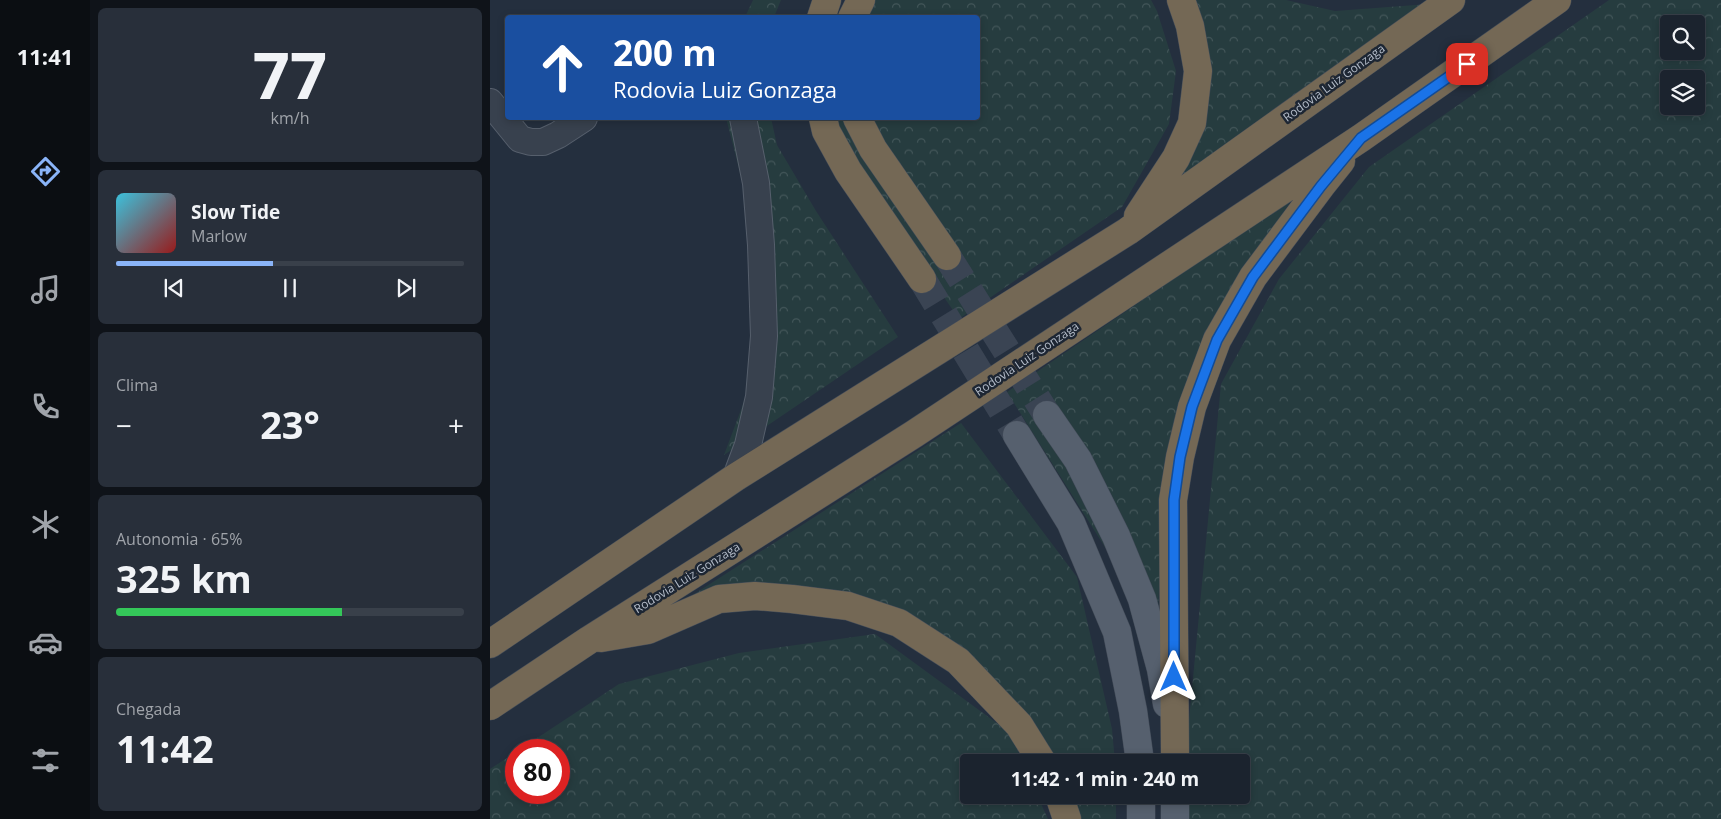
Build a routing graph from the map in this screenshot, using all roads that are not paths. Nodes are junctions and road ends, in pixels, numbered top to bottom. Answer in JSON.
{"nodes":[{"id":1,"x":827,"y":0,"type":"edge"},
{"id":2,"x":861,"y":0,"type":"edge"},
{"id":3,"x":1181,"y":0,"type":"edge"},
{"id":4,"x":1451,"y":0,"type":"edge"},
{"id":5,"x":1557,"y":0,"type":"edge"},
{"id":6,"x":822,"y":15,"type":"edge"},
{"id":7,"x":854,"y":15,"type":"edge"},
{"id":8,"x":490,"y":102,"type":"edge"},
{"id":9,"x":581,"y":120,"type":"edge"},
{"id":10,"x":743,"y":120,"type":"edge"},
{"id":11,"x":823,"y":120,"type":"edge"},
{"id":12,"x":858,"y":120,"type":"edge"},
{"id":13,"x":1361,"y":138,"type":"junction"},
{"id":14,"x":1128,"y":230,"type":"junction"},
{"id":15,"x":947,"y":256,"type":"tunnel mouth"},
{"id":16,"x":922,"y":279,"type":"tunnel mouth"},
{"id":17,"x":1047,"y":415,"type":"tunnel mouth"},
{"id":18,"x":1017,"y":435,"type":"tunnel mouth"},
{"id":19,"x":736,"y":476,"type":"junction"},
{"id":20,"x":590,"y":640,"type":"junction"},
{"id":21,"x":490,"y":644,"type":"edge"},
{"id":22,"x":490,"y":706,"type":"edge"},
{"id":23,"x":1037,"y":754,"type":"edge"},
{"id":24,"x":1139,"y":754,"type":"edge"},
{"id":25,"x":1174,"y":754,"type":"edge"},
{"id":26,"x":1175,"y":754,"type":"edge"},
{"id":27,"x":1062,"y":804,"type":"edge"},
{"id":28,"x":1141,"y":804,"type":"edge"},
{"id":29,"x":1175,"y":804,"type":"edge"},
{"id":30,"x":1067,"y":819,"type":"edge"},
{"id":31,"x":1141,"y":819,"type":"edge"},
{"id":32,"x":1175,"y":819,"type":"edge"}],
"edges":[{"from":1,"to":6,"type":"highway"},
{"from":2,"to":7,"type":"highway"},
{"from":3,"to":14,"type":"highway"},
{"from":4,"to":14,"type":"highway","name":"Rodovia Luiz Gonzaga"},
{"from":5,"to":13,"type":"highway","name":"Rodovia Luiz Gonzaga"},
{"from":8,"to":9,"type":"street"},
{"from":10,"to":19,"type":"street"},
{"from":11,"to":16,"type":"highway"},
{"from":12,"to":15,"type":"highway"},
{"from":13,"to":20,"type":"highway","name":"Rodovia Luiz Gonzaga"},
{"from":13,"to":26,"type":"highway"},
{"from":14,"to":19,"type":"highway","name":"Rodovia Luiz Gonzaga"},
{"from":17,"to":25,"type":"main road"},
{"from":18,"to":24,"type":"main road"},
{"from":19,"to":21,"type":"highway","name":"Rodovia Luiz Gonzaga"},
{"from":20,"to":22,"type":"highway","name":"Rodovia Luiz Gonzaga"},
{"from":20,"to":23,"type":"highway"},
{"from":27,"to":30,"type":"highway"},
{"from":28,"to":31,"type":"main road"},
{"from":29,"to":32,"type":"main road"}]}
